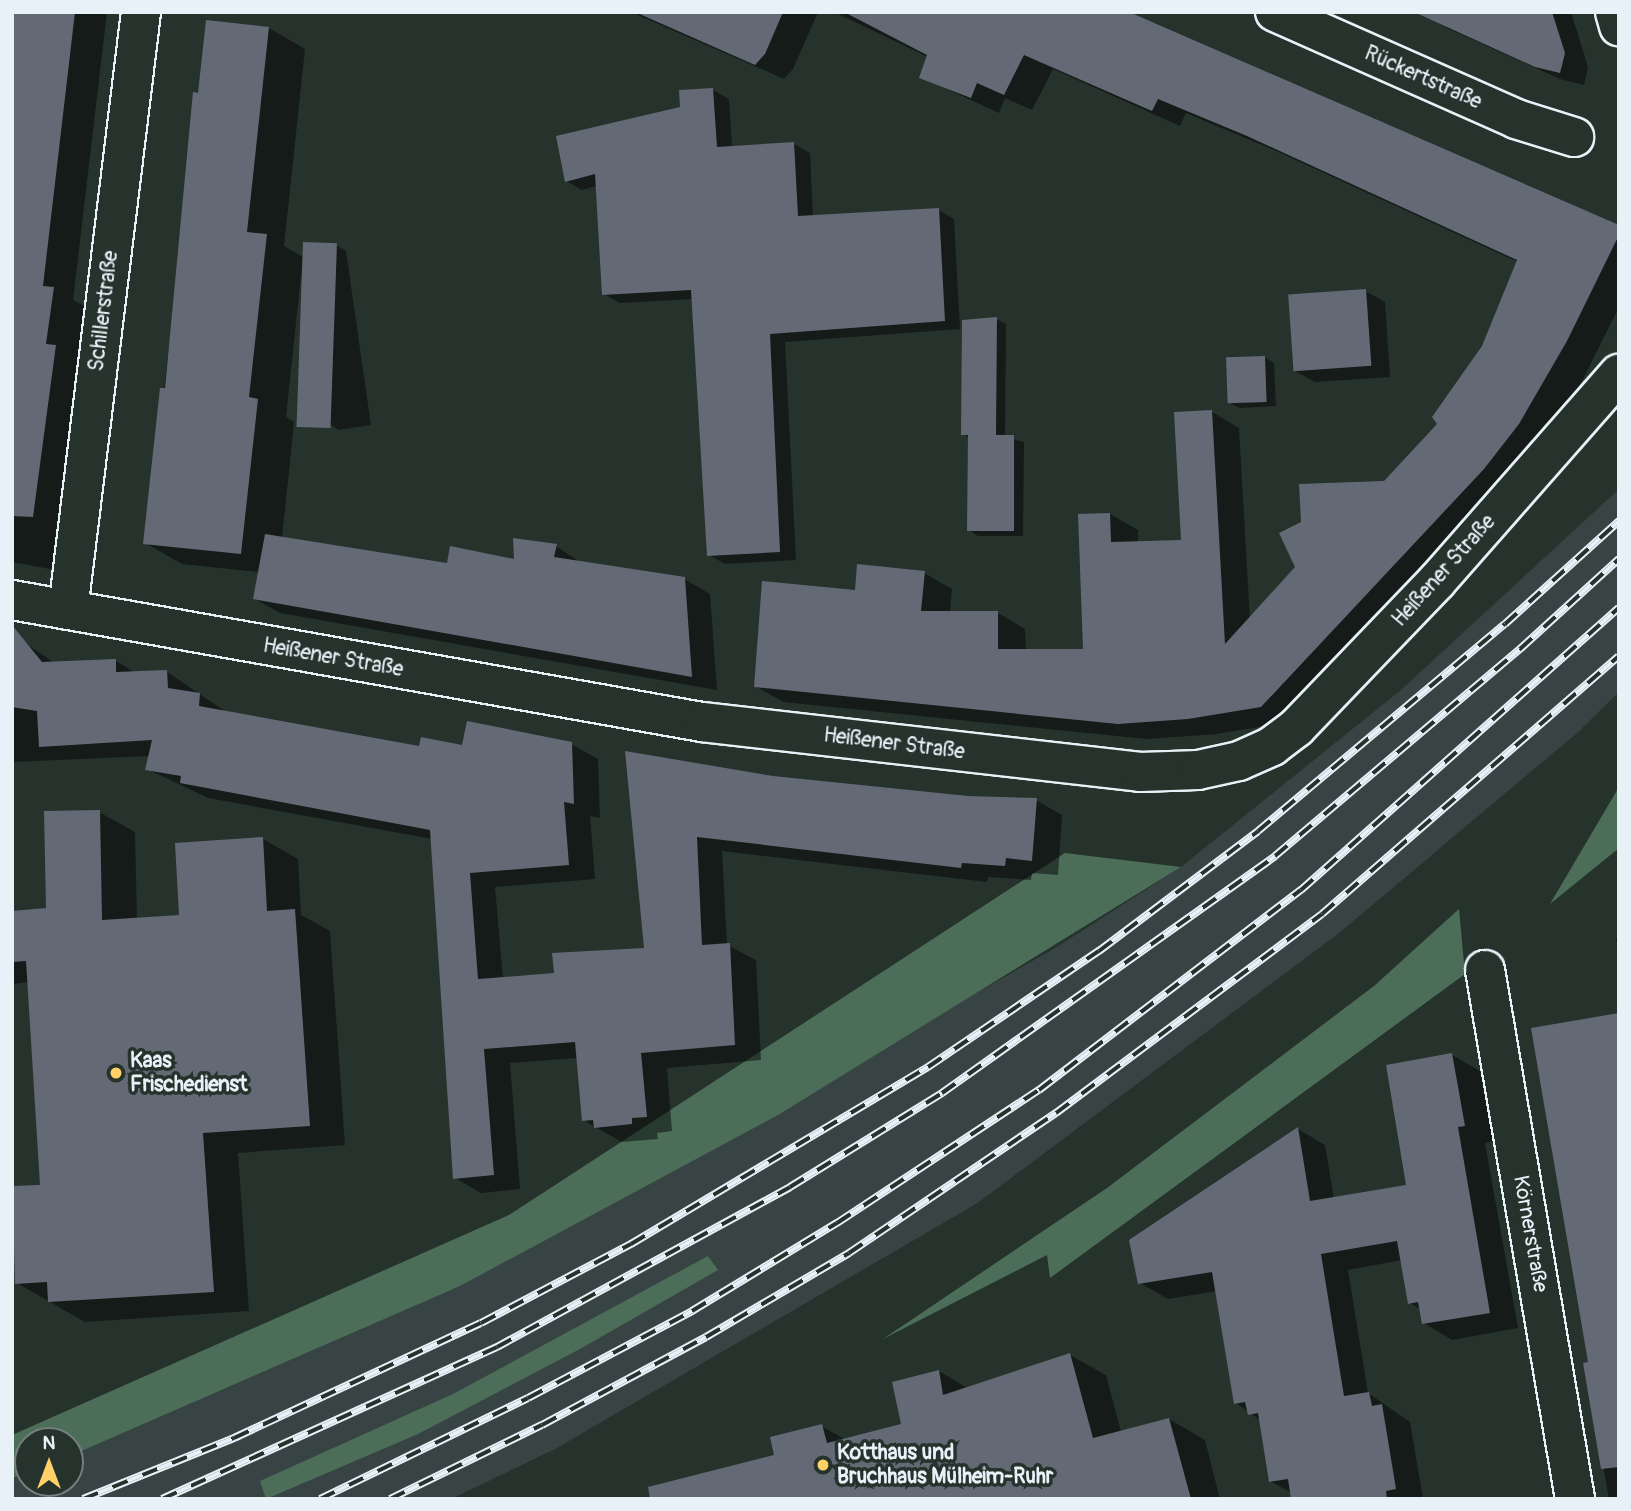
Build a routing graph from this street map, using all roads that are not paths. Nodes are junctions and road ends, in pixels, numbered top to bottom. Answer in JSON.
{"nodes":[{"id":1,"x":141,"y":12,"type":"edge"},
{"id":2,"x":1275,"y":12,"type":"edge"},
{"id":3,"x":1615,"y":12,"type":"edge"},
{"id":4,"x":1619,"y":26,"type":"edge"},
{"id":5,"x":1574,"y":137,"type":"dead end"},
{"id":6,"x":1619,"y":374,"type":"edge"},
{"id":7,"x":12,"y":600,"type":"edge"},
{"id":8,"x":68,"y":610,"type":"junction"},
{"id":9,"x":1485,"y":970,"type":"dead end"},
{"id":10,"x":1575,"y":1499,"type":"edge"}],
"edges":[{"from":1,"to":8,"type":"street","name":"Schillerstraße"},
{"from":2,"to":5,"type":"street","name":"Rückertstraße"},
{"from":3,"to":4,"type":"street"},
{"from":6,"to":8,"type":"street","name":"Heißener Straße"},
{"from":7,"to":8,"type":"street","name":"Heißener Straße"},
{"from":9,"to":10,"type":"street","name":"Körnerstraße"}]}
